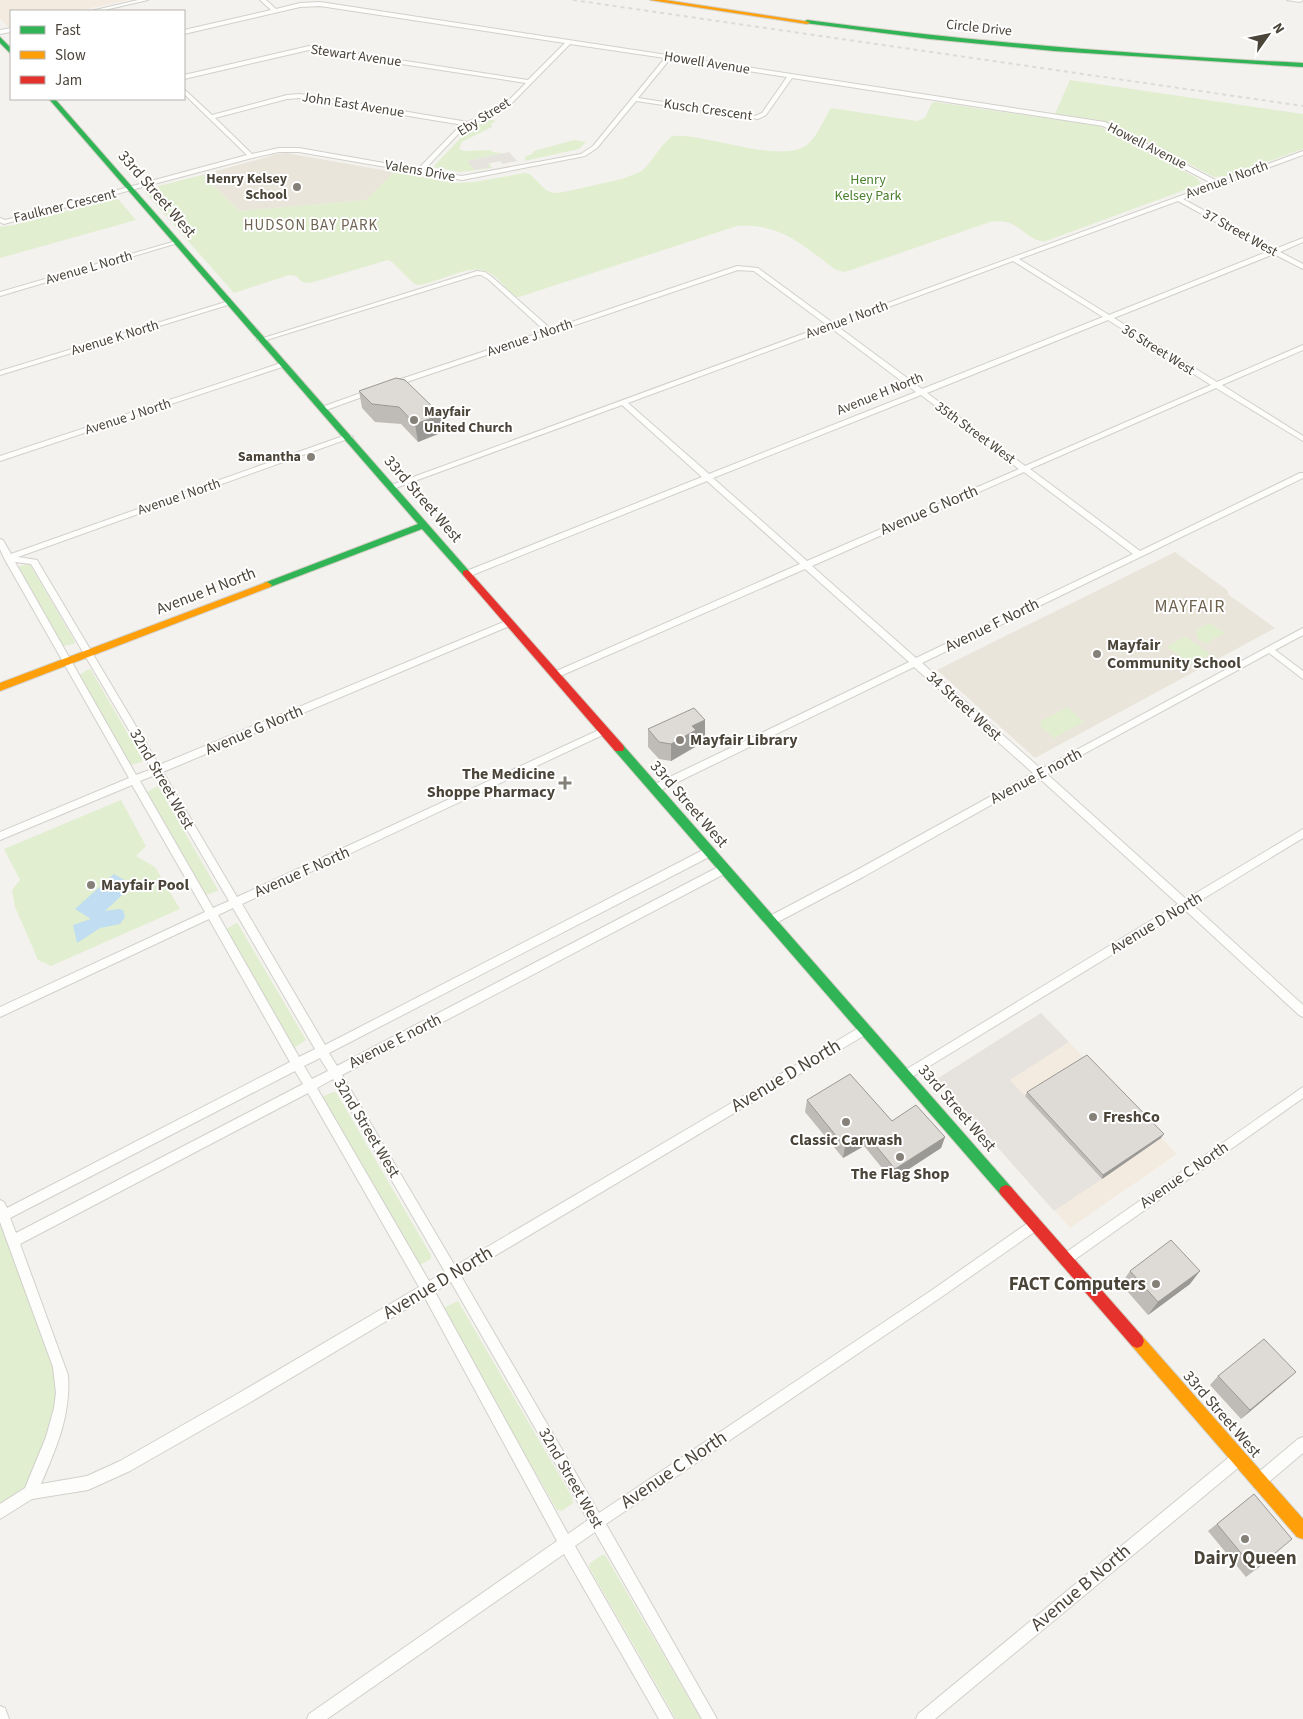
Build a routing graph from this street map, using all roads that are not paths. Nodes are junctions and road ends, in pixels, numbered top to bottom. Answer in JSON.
{"nodes":[{"id":1,"x":145,"y":0,"type":"edge"},
{"id":2,"x":263,"y":0,"type":"edge"},
{"id":3,"x":653,"y":0,"type":"edge"},
{"id":4,"x":688,"y":0,"type":"edge"},
{"id":5,"x":1290,"y":0,"type":"edge"},
{"id":6,"x":1300,"y":0,"type":"edge"},
{"id":7,"x":99,"y":10,"type":"edge"},
{"id":8,"x":276,"y":11,"type":"junction"},
{"id":9,"x":185,"y":32,"type":"edge"},
{"id":10,"x":0,"y":39,"type":"edge"},
{"id":11,"x":569,"y":42,"type":"junction"},
{"id":12,"x":10,"y":51,"type":"edge"},
{"id":13,"x":669,"y":57,"type":"junction"},
{"id":14,"x":1303,"y":58,"type":"edge"},
{"id":15,"x":1303,"y":65,"type":"edge"},
{"id":16,"x":791,"y":76,"type":"junction"},
{"id":17,"x":185,"y":77,"type":"edge"},
{"id":18,"x":530,"y":82,"type":"junction"},
{"id":19,"x":185,"y":92,"type":"edge"},
{"id":20,"x":635,"y":99,"type":"junction"},
{"id":21,"x":53,"y":100,"type":"edge"},
{"id":22,"x":210,"y":117,"type":"junction"},
{"id":23,"x":468,"y":124,"type":"junction"},
{"id":24,"x":1303,"y":153,"type":"edge"},
{"id":25,"x":251,"y":156,"type":"junction"},
{"id":26,"x":419,"y":171,"type":"junction"},
{"id":27,"x":1218,"y":184,"type":"junction"},
{"id":28,"x":130,"y":190,"type":"junction"},
{"id":29,"x":1177,"y":198,"type":"junction"},
{"id":30,"x":0,"y":220,"type":"edge"},
{"id":31,"x":1303,"y":240,"type":"edge"},
{"id":32,"x":178,"y":242,"type":"junction"},
{"id":33,"x":1274,"y":251,"type":"junction"},
{"id":34,"x":1014,"y":259,"type":"junction"},
{"id":35,"x":1303,"y":267,"type":"edge"},
{"id":36,"x":737,"y":268,"type":"joint"},
{"id":37,"x":0,"y":294,"type":"edge"},
{"id":38,"x":230,"y":303,"type":"junction"},
{"id":39,"x":1108,"y":318,"type":"junction"},
{"id":40,"x":831,"y":325,"type":"junction"},
{"id":41,"x":549,"y":331,"type":"junction"},
{"id":42,"x":261,"y":340,"type":"junction"},
{"id":43,"x":1303,"y":347,"type":"edge"},
{"id":44,"x":284,"y":366,"type":"junction"},
{"id":45,"x":0,"y":373,"type":"edge"},
{"id":46,"x":1215,"y":385,"type":"junction"},
{"id":47,"x":385,"y":388,"type":"edge"},
{"id":48,"x":377,"y":390,"type":"edge"},
{"id":49,"x":921,"y":394,"type":"junction"},
{"id":50,"x":624,"y":403,"type":"junction"},
{"id":51,"x":323,"y":408,"type":"junction"},
{"id":52,"x":348,"y":437,"type":"junction"},
{"id":53,"x":1303,"y":439,"type":"edge"},
{"id":54,"x":0,"y":459,"type":"edge"},
{"id":55,"x":1024,"y":469,"type":"junction"},
{"id":56,"x":1303,"y":475,"type":"edge"},
{"id":57,"x":709,"y":478,"type":"junction"},
{"id":58,"x":390,"y":487,"type":"junction"},
{"id":59,"x":424,"y":525,"type":"junction"},
{"id":60,"x":0,"y":542,"type":"edge"},
{"id":61,"x":1139,"y":554,"type":"junction"},
{"id":62,"x":8,"y":558,"type":"junction"},
{"id":63,"x":805,"y":564,"type":"junction"},
{"id":64,"x":467,"y":574,"type":"junction"},
{"id":65,"x":509,"y":623,"type":"junction"},
{"id":66,"x":1303,"y":631,"type":"edge"},
{"id":67,"x":1270,"y":650,"type":"junction"},
{"id":68,"x":88,"y":652,"type":"junction"},
{"id":69,"x":67,"y":662,"type":"junction"},
{"id":70,"x":915,"y":662,"type":"junction"},
{"id":71,"x":555,"y":675,"type":"junction"},
{"id":72,"x":1303,"y":676,"type":"edge"},
{"id":73,"x":0,"y":687,"type":"edge"},
{"id":74,"x":604,"y":732,"type":"junction"},
{"id":75,"x":157,"y":772,"type":"junction"},
{"id":76,"x":1040,"y":774,"type":"junction"},
{"id":77,"x":135,"y":780,"type":"junction"},
{"id":78,"x":654,"y":789,"type":"junction"},
{"id":79,"x":1303,"y":833,"type":"edge"},
{"id":80,"x":0,"y":836,"type":"edge"},
{"id":81,"x":709,"y":852,"type":"junction"},
{"id":82,"x":724,"y":869,"type":"junction"},
{"id":83,"x":234,"y":903,"type":"junction"},
{"id":84,"x":1186,"y":905,"type":"junction"},
{"id":85,"x":212,"y":913,"type":"junction"},
{"id":86,"x":770,"y":921,"type":"junction"},
{"id":87,"x":0,"y":1012,"type":"edge"},
{"id":88,"x":1303,"y":1012,"type":"edge"},
{"id":89,"x":866,"y":1029,"type":"junction"},
{"id":90,"x":322,"y":1052,"type":"junction"},
{"id":91,"x":298,"y":1065,"type":"junction"},
{"id":92,"x":334,"y":1072,"type":"junction"},
{"id":93,"x":906,"y":1075,"type":"junction"},
{"id":94,"x":310,"y":1085,"type":"junction"},
{"id":95,"x":1303,"y":1092,"type":"edge"},
{"id":96,"x":2,"y":1210,"type":"edge"},
{"id":97,"x":1036,"y":1224,"type":"junction"},
{"id":98,"x":14,"y":1240,"type":"junction"},
{"id":99,"x":1066,"y":1258,"type":"junction"},
{"id":100,"x":453,"y":1273,"type":"junction"},
{"id":101,"x":427,"y":1290,"type":"junction"},
{"id":102,"x":1303,"y":1444,"type":"edge"},
{"id":103,"x":1239,"y":1458,"type":"junction"},
{"id":104,"x":1259,"y":1481,"type":"junction"},
{"id":105,"x":30,"y":1493,"type":"junction"},
{"id":106,"x":0,"y":1512,"type":"edge"},
{"id":107,"x":597,"y":1522,"type":"junction"},
{"id":108,"x":1303,"y":1531,"type":"edge"},
{"id":109,"x":566,"y":1544,"type":"junction"},
{"id":110,"x":0,"y":1713,"type":"edge"},
{"id":111,"x":2,"y":1719,"type":"edge"},
{"id":112,"x":314,"y":1719,"type":"edge"},
{"id":113,"x":667,"y":1719,"type":"edge"},
{"id":114,"x":710,"y":1719,"type":"edge"},
{"id":115,"x":923,"y":1719,"type":"edge"}],
"edges":[{"from":1,"to":7,"type":"street"},
{"from":2,"to":8,"type":"street"},
{"from":3,"to":15,"type":"main road","name":"Circle Drive"},
{"from":4,"to":14,"type":"main road","name":"Circle Drive"},
{"from":5,"to":6,"type":"street"},
{"from":8,"to":9,"type":"street","name":"Howell Avenue"},
{"from":8,"to":11,"type":"street","name":"Howell Avenue"},
{"from":10,"to":12,"type":"main road"},
{"from":11,"to":13,"type":"street","name":"Howell Avenue"},
{"from":11,"to":18,"type":"street","name":"Eby Street"},
{"from":13,"to":16,"type":"street","name":"Howell Avenue"},
{"from":13,"to":20,"type":"street","name":"Valens Drive"},
{"from":16,"to":20,"type":"street","name":"Kusch Crescent"},
{"from":16,"to":27,"type":"street","name":"Howell Avenue"},
{"from":17,"to":18,"type":"street","name":"Stewart Avenue"},
{"from":18,"to":23,"type":"street","name":"Eby Street"},
{"from":19,"to":22,"type":"street"},
{"from":20,"to":26,"type":"street","name":"Valens Drive"},
{"from":21,"to":28,"type":"main road","name":"33rd Street West"},
{"from":22,"to":23,"type":"street","name":"John East Avenue"},
{"from":22,"to":25,"type":"street"},
{"from":23,"to":26,"type":"street","name":"Eby Street"},
{"from":24,"to":27,"type":"street","name":"Avenue I North"},
{"from":25,"to":26,"type":"street","name":"Valens Drive"},
{"from":25,"to":28,"type":"street","name":"Valens Drive"},
{"from":27,"to":29,"type":"street","name":"Avenue I North"},
{"from":28,"to":30,"type":"street","name":"Faulkner Crescent"},
{"from":28,"to":32,"type":"main road","name":"33rd Street West"},
{"from":29,"to":33,"type":"street","name":"37 Street West"},
{"from":29,"to":34,"type":"street","name":"Avenue I North"},
{"from":31,"to":33,"type":"street","name":"Avenue H North"},
{"from":32,"to":37,"type":"street","name":"Avenue L North"},
{"from":32,"to":38,"type":"main road","name":"33rd Street West"},
{"from":33,"to":35,"type":"street","name":"37 Street West"},
{"from":33,"to":39,"type":"street","name":"Avenue H North"},
{"from":34,"to":39,"type":"street","name":"36 Street West"},
{"from":34,"to":40,"type":"street","name":"Avenue I North"},
{"from":36,"to":40,"type":"street","name":"35th Street West"},
{"from":36,"to":41,"type":"street","name":"Avenue J North"},
{"from":38,"to":42,"type":"main road","name":"33rd Street West"},
{"from":38,"to":45,"type":"street","name":"Avenue K North"},
{"from":39,"to":46,"type":"street","name":"36 Street West"},
{"from":39,"to":49,"type":"street","name":"Avenue H North"},
{"from":40,"to":49,"type":"street","name":"35th Street West"},
{"from":40,"to":50,"type":"street","name":"Avenue I North"},
{"from":41,"to":42,"type":"street"},
{"from":41,"to":47,"type":"street","name":"Avenue J North"},
{"from":42,"to":44,"type":"main road","name":"33rd Street West"},
{"from":43,"to":46,"type":"street","name":"Avenue G North"},
{"from":44,"to":51,"type":"main road","name":"33rd Street West"},
{"from":44,"to":54,"type":"street","name":"Avenue J North"},
{"from":46,"to":53,"type":"street","name":"36 Street West"},
{"from":46,"to":55,"type":"street","name":"Avenue G North"},
{"from":48,"to":51,"type":"street"},
{"from":49,"to":55,"type":"street","name":"35th Street West"},
{"from":49,"to":57,"type":"street","name":"Avenue H North"},
{"from":50,"to":57,"type":"street","name":"34 Street West"},
{"from":50,"to":58,"type":"street","name":"Avenue I North"},
{"from":51,"to":52,"type":"main road","name":"33rd Street West"},
{"from":52,"to":58,"type":"main road","name":"33rd Street West"},
{"from":52,"to":62,"type":"street","name":"Avenue I North"},
{"from":55,"to":61,"type":"street","name":"35th Street West"},
{"from":55,"to":63,"type":"street","name":"Avenue G North"},
{"from":56,"to":61,"type":"street","name":"Avenue F North"},
{"from":57,"to":63,"type":"street","name":"34 Street West"},
{"from":57,"to":64,"type":"street","name":"Avenue H North"},
{"from":58,"to":59,"type":"main road","name":"33rd Street West"},
{"from":59,"to":64,"type":"main road","name":"33rd Street West"},
{"from":59,"to":68,"type":"main road","name":"Avenue H North"},
{"from":60,"to":62,"type":"street","name":"32nd Street West"},
{"from":61,"to":70,"type":"street","name":"Avenue F North"},
{"from":62,"to":68,"type":"street","name":"32nd Street West"},
{"from":62,"to":69,"type":"street","name":"32nd Street West"},
{"from":63,"to":70,"type":"street","name":"34 Street West"},
{"from":63,"to":71,"type":"street","name":"Avenue G North"},
{"from":64,"to":65,"type":"main road","name":"33rd Street West"},
{"from":65,"to":71,"type":"main road","name":"33rd Street West"},
{"from":65,"to":75,"type":"street","name":"Avenue G North"},
{"from":66,"to":67,"type":"street","name":"Avenue E north"},
{"from":67,"to":72,"type":"street"},
{"from":67,"to":76,"type":"street","name":"Avenue E north"},
{"from":68,"to":69,"type":"main road","name":"Avenue H North"},
{"from":68,"to":75,"type":"street","name":"32nd Street West"},
{"from":69,"to":73,"type":"main road","name":"Avenue H North"},
{"from":69,"to":77,"type":"street","name":"32nd Street West"},
{"from":70,"to":76,"type":"street","name":"34 Street West"},
{"from":70,"to":78,"type":"street","name":"Avenue F North"},
{"from":71,"to":74,"type":"main road","name":"33rd Street West"},
{"from":74,"to":78,"type":"main road","name":"33rd Street West"},
{"from":74,"to":83,"type":"street","name":"Avenue F North"},
{"from":75,"to":77,"type":"street","name":"Avenue G North"},
{"from":75,"to":83,"type":"street","name":"32nd Street West"},
{"from":76,"to":84,"type":"street","name":"34 Street West"},
{"from":76,"to":86,"type":"street","name":"Avenue E north"},
{"from":77,"to":80,"type":"street","name":"Avenue G North"},
{"from":77,"to":85,"type":"street","name":"32nd Street West"},
{"from":78,"to":81,"type":"main road","name":"33rd Street West"},
{"from":79,"to":84,"type":"street","name":"Avenue D North"},
{"from":81,"to":82,"type":"main road","name":"33rd Street West"},
{"from":81,"to":90,"type":"street","name":"Avenue E north"},
{"from":82,"to":86,"type":"main road","name":"33rd Street West"},
{"from":82,"to":92,"type":"street","name":"Avenue E north"},
{"from":83,"to":85,"type":"street","name":"Avenue F North"},
{"from":83,"to":90,"type":"street","name":"32nd Street West"},
{"from":84,"to":88,"type":"street","name":"34 Street West"},
{"from":84,"to":93,"type":"street","name":"Avenue D North"},
{"from":85,"to":87,"type":"street","name":"Avenue F North"},
{"from":85,"to":91,"type":"street","name":"32nd Street West"},
{"from":86,"to":89,"type":"main road","name":"33rd Street West"},
{"from":89,"to":93,"type":"main road","name":"33rd Street West"},
{"from":89,"to":100,"type":"street","name":"Avenue D North"},
{"from":90,"to":91,"type":"street","name":"Avenue E north"},
{"from":90,"to":92,"type":"street","name":"32nd Street West"},
{"from":91,"to":94,"type":"street","name":"32nd Street West"},
{"from":91,"to":96,"type":"street","name":"Avenue E north"},
{"from":92,"to":94,"type":"street","name":"Avenue E north"},
{"from":92,"to":100,"type":"street","name":"32nd Street West"},
{"from":93,"to":97,"type":"main road","name":"33rd Street West"},
{"from":94,"to":98,"type":"street","name":"Avenue E north"},
{"from":94,"to":101,"type":"street","name":"32nd Street West"},
{"from":95,"to":99,"type":"street","name":"Avenue C North"},
{"from":96,"to":98,"type":"street"},
{"from":97,"to":99,"type":"main road","name":"33rd Street West"},
{"from":97,"to":107,"type":"street","name":"Avenue C North"},
{"from":98,"to":105,"type":"street"},
{"from":99,"to":103,"type":"main road","name":"33rd Street West"},
{"from":100,"to":101,"type":"street","name":"Avenue D North"},
{"from":100,"to":107,"type":"street","name":"32nd Street West"},
{"from":101,"to":105,"type":"street","name":"Avenue D North"},
{"from":101,"to":109,"type":"street","name":"32nd Street West"},
{"from":102,"to":104,"type":"street"},
{"from":103,"to":104,"type":"main road","name":"33rd Street West"},
{"from":103,"to":115,"type":"street","name":"Avenue B North"},
{"from":104,"to":108,"type":"main road","name":"33rd Street West"},
{"from":105,"to":106,"type":"street","name":"Avenue D North"},
{"from":107,"to":109,"type":"street","name":"Avenue C North"},
{"from":107,"to":114,"type":"street","name":"32nd Street West"},
{"from":109,"to":112,"type":"street","name":"Avenue C North"},
{"from":109,"to":113,"type":"street","name":"32nd Street West"},
{"from":110,"to":111,"type":"street"}]}
